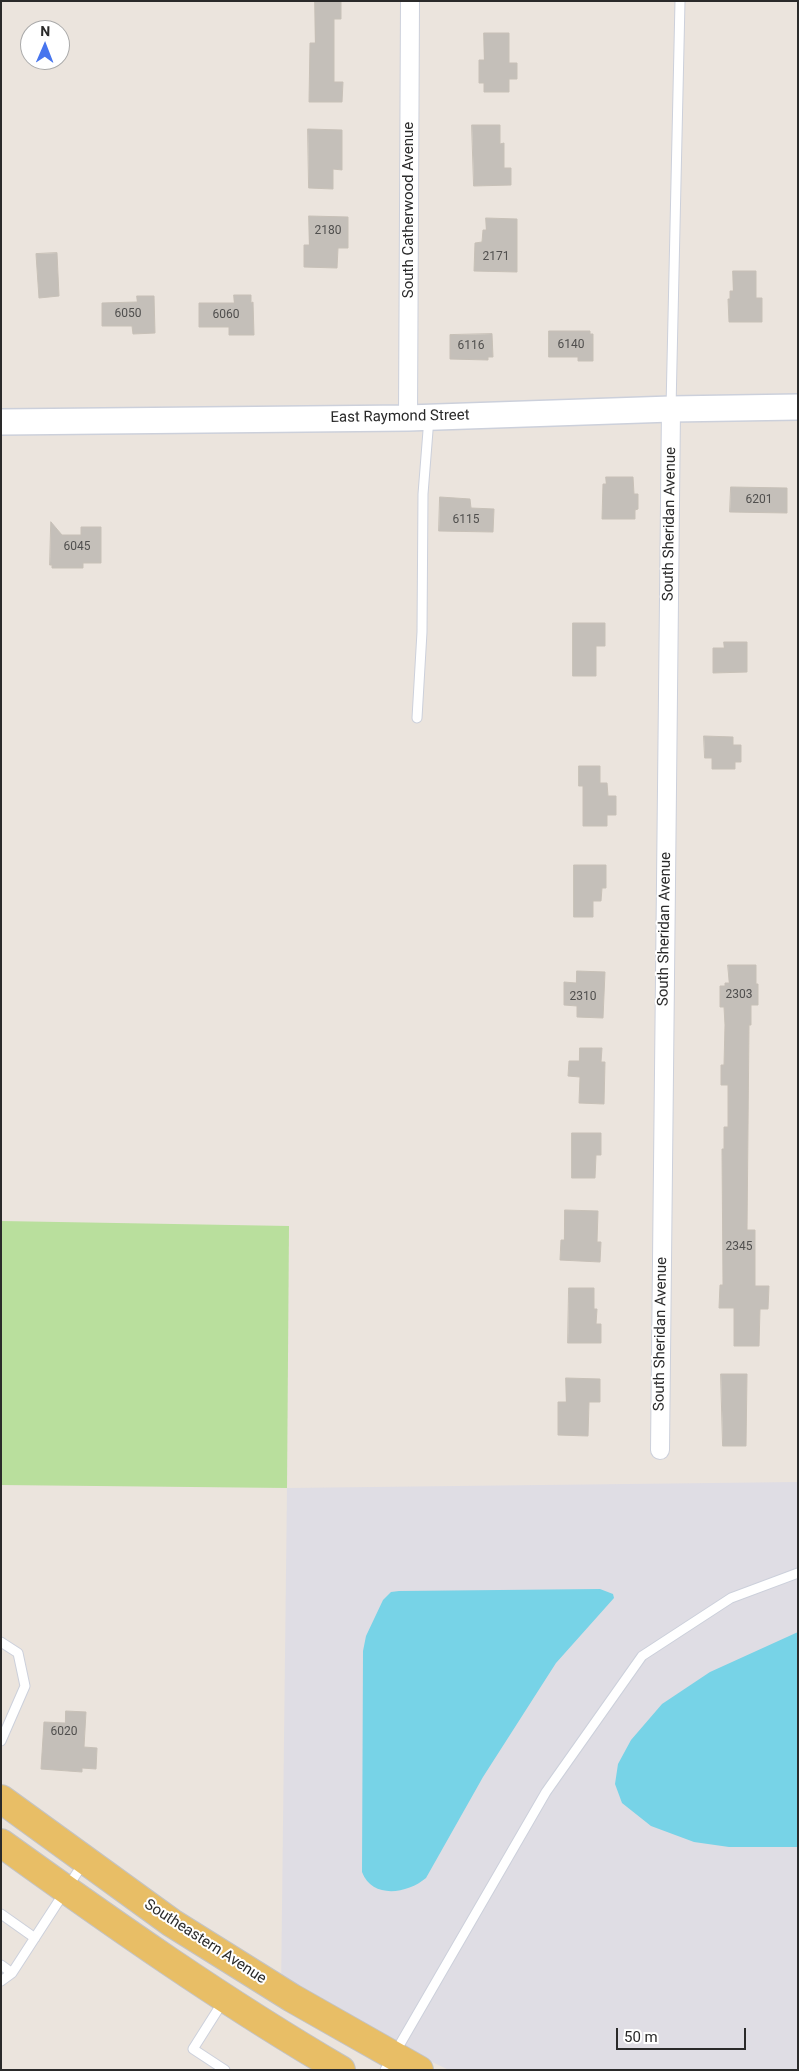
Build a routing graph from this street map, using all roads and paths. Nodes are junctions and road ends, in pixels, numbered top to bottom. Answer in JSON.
{"nodes":[{"id":1,"x":410,"y":1,"type":"edge"},
{"id":2,"x":680,"y":1,"type":"edge"},
{"id":3,"x":798,"y":407,"type":"edge"},
{"id":4,"x":671,"y":408,"type":"junction"},
{"id":5,"x":419,"y":418,"type":"junction"},
{"id":6,"x":1,"y":422,"type":"edge"},
{"id":7,"x":417,"y":718,"type":"dead end"},
{"id":8,"x":660,"y":1450,"type":"dead end"},
{"id":9,"x":798,"y":1573,"type":"edge"},
{"id":10,"x":1,"y":1642,"type":"edge"},
{"id":11,"x":1,"y":1741,"type":"edge"},
{"id":12,"x":1,"y":1799,"type":"edge"},
{"id":13,"x":1,"y":1843,"type":"edge"},
{"id":14,"x":85,"y":1860,"type":"junction"},
{"id":15,"x":67,"y":1890,"type":"junction"},
{"id":16,"x":1,"y":1914,"type":"edge"},
{"id":17,"x":35,"y":1938,"type":"junction"},
{"id":18,"x":1,"y":1966,"type":"edge"},
{"id":19,"x":12,"y":1972,"type":"junction"},
{"id":20,"x":1,"y":1981,"type":"edge"},
{"id":21,"x":226,"y":1998,"type":"junction"},
{"id":22,"x":389,"y":2063,"type":"edge"},
{"id":23,"x":225,"y":2070,"type":"edge"},
{"id":24,"x":341,"y":2070,"type":"edge"},
{"id":25,"x":419,"y":2070,"type":"edge"}],
"edges":[{"from":1,"to":5,"type":"street","name":"South Catherwood Avenue"},
{"from":2,"to":4,"type":"lane"},
{"from":3,"to":4,"type":"main road","name":"East Raymond Street"},
{"from":4,"to":5,"type":"main road","name":"East Raymond Street"},
{"from":4,"to":8,"type":"street","name":"South Sheridan Avenue"},
{"from":5,"to":6,"type":"main road","name":"East Raymond Street"},
{"from":5,"to":7,"type":"lane"},
{"from":9,"to":22,"type":"lane"},
{"from":10,"to":11,"type":"lane"},
{"from":12,"to":14,"type":"main road","name":"Southeastern Avenue"},
{"from":13,"to":15,"type":"main road"},
{"from":14,"to":15,"type":"lane"},
{"from":14,"to":22,"type":"main road","name":"Southeastern Avenue"},
{"from":15,"to":17,"type":"lane"},
{"from":15,"to":21,"type":"main road"},
{"from":16,"to":17,"type":"lane"},
{"from":17,"to":19,"type":"lane"},
{"from":18,"to":19,"type":"lane"},
{"from":19,"to":20,"type":"lane"},
{"from":21,"to":23,"type":"lane"},
{"from":21,"to":24,"type":"main road"},
{"from":22,"to":25,"type":"main road","name":"Southeastern Avenue"}]}
